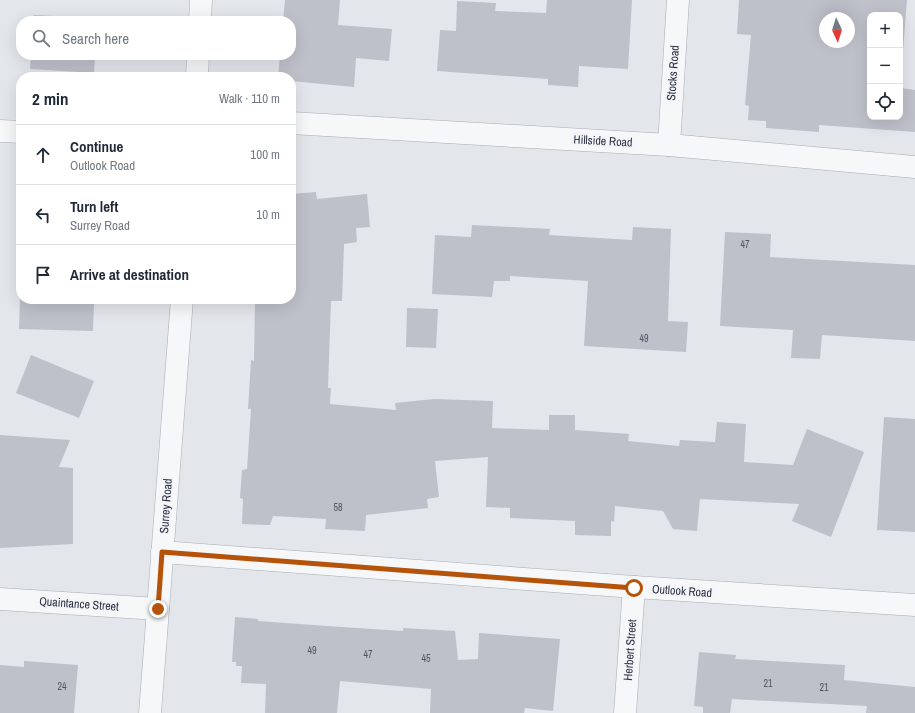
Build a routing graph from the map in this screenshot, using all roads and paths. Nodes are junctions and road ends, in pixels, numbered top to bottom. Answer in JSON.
{"nodes":[{"id":1,"x":201,"y":0,"type":"edge"},
{"id":2,"x":678,"y":0,"type":"edge"},
{"id":3,"x":200,"y":16,"type":"edge"},
{"id":4,"x":198,"y":60,"type":"edge"},
{"id":5,"x":197,"y":72,"type":"edge"},
{"id":6,"x":296,"y":123,"type":"edge"},
{"id":7,"x":0,"y":131,"type":"edge"},
{"id":8,"x":16,"y":132,"type":"edge"},
{"id":9,"x":669,"y":145,"type":"junction"},
{"id":10,"x":915,"y":166,"type":"edge"},
{"id":11,"x":182,"y":304,"type":"edge"},
{"id":12,"x":162,"y":552,"type":"junction"},
{"id":13,"x":634,"y":588,"type":"junction"},
{"id":14,"x":0,"y":598,"type":"edge"},
{"id":15,"x":915,"y":605,"type":"edge"},
{"id":16,"x":158,"y":609,"type":"junction"},
{"id":17,"x":150,"y":713,"type":"edge"},
{"id":18,"x":625,"y":713,"type":"edge"}],
"edges":[{"from":1,"to":3,"type":"street"},
{"from":2,"to":9,"type":"street","name":"Stocks Road"},
{"from":4,"to":5,"type":"street"},
{"from":6,"to":9,"type":"street","name":"Hillside Road"},
{"from":7,"to":8,"type":"street"},
{"from":9,"to":10,"type":"street","name":"Hillside Road"},
{"from":11,"to":12,"type":"street","name":"Surrey Road"},
{"from":12,"to":13,"type":"street","name":"Outlook Road"},
{"from":12,"to":16,"type":"street","name":"Surrey Road"},
{"from":13,"to":15,"type":"street","name":"Outlook Road"},
{"from":13,"to":18,"type":"street","name":"Herbert Street"},
{"from":14,"to":16,"type":"street","name":"Quaintance Street"},
{"from":16,"to":17,"type":"street","name":"Surrey Road"}]}
